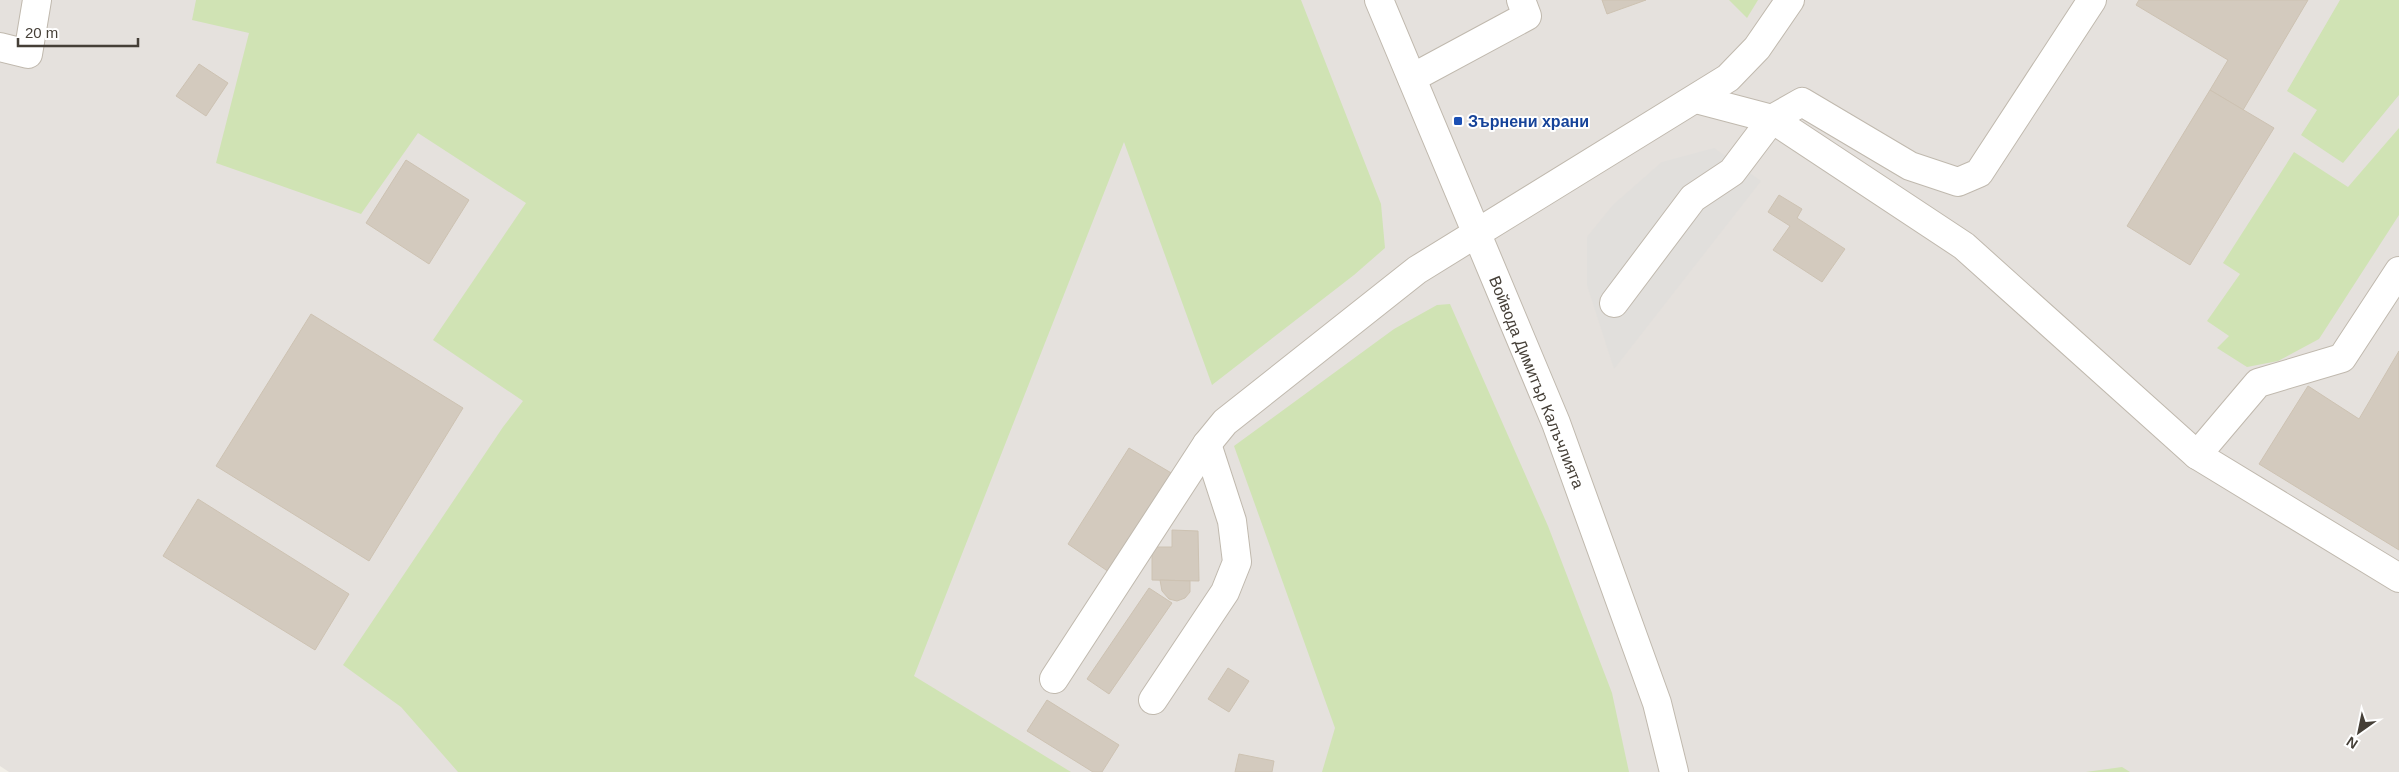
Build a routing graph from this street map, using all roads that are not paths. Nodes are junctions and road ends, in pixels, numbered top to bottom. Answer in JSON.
{"nodes":[{"id":1,"x":37,"y":0,"type":"edge"},
{"id":2,"x":1380,"y":0,"type":"edge"},
{"id":3,"x":1521,"y":0,"type":"edge"},
{"id":4,"x":1790,"y":0,"type":"edge"},
{"id":5,"x":2092,"y":0,"type":"edge"},
{"id":6,"x":0,"y":47,"type":"edge"},
{"id":7,"x":1412,"y":78,"type":"junction"},
{"id":8,"x":1696,"y":99,"type":"junction"},
{"id":9,"x":1772,"y":119,"type":"junction"},
{"id":10,"x":1476,"y":232,"type":"junction"},
{"id":11,"x":2399,"y":271,"type":"edge"},
{"id":12,"x":1614,"y":303,"type":"dead end"},
{"id":13,"x":1207,"y":444,"type":"junction"},
{"id":14,"x":2197,"y":454,"type":"junction"},
{"id":15,"x":2399,"y":578,"type":"edge"},
{"id":16,"x":1054,"y":679,"type":"dead end"},
{"id":17,"x":1152,"y":700,"type":"dead end"},
{"id":18,"x":1674,"y":772,"type":"edge"}],
"edges":[{"from":1,"to":6,"type":"street"},
{"from":2,"to":7,"type":"street","name":"Войвода Димитър Калъчлията"},
{"from":3,"to":7,"type":"street"},
{"from":4,"to":8,"type":"street"},
{"from":5,"to":9,"type":"street"},
{"from":7,"to":10,"type":"street","name":"Войвода Димитър Калъчлията"},
{"from":8,"to":9,"type":"street"},
{"from":8,"to":10,"type":"street"},
{"from":9,"to":12,"type":"street"},
{"from":9,"to":14,"type":"street"},
{"from":10,"to":13,"type":"street"},
{"from":10,"to":18,"type":"street","name":"Войвода Димитър Калъчлията"},
{"from":11,"to":14,"type":"street"},
{"from":13,"to":16,"type":"street"},
{"from":13,"to":17,"type":"street"},
{"from":14,"to":15,"type":"street"}]}
